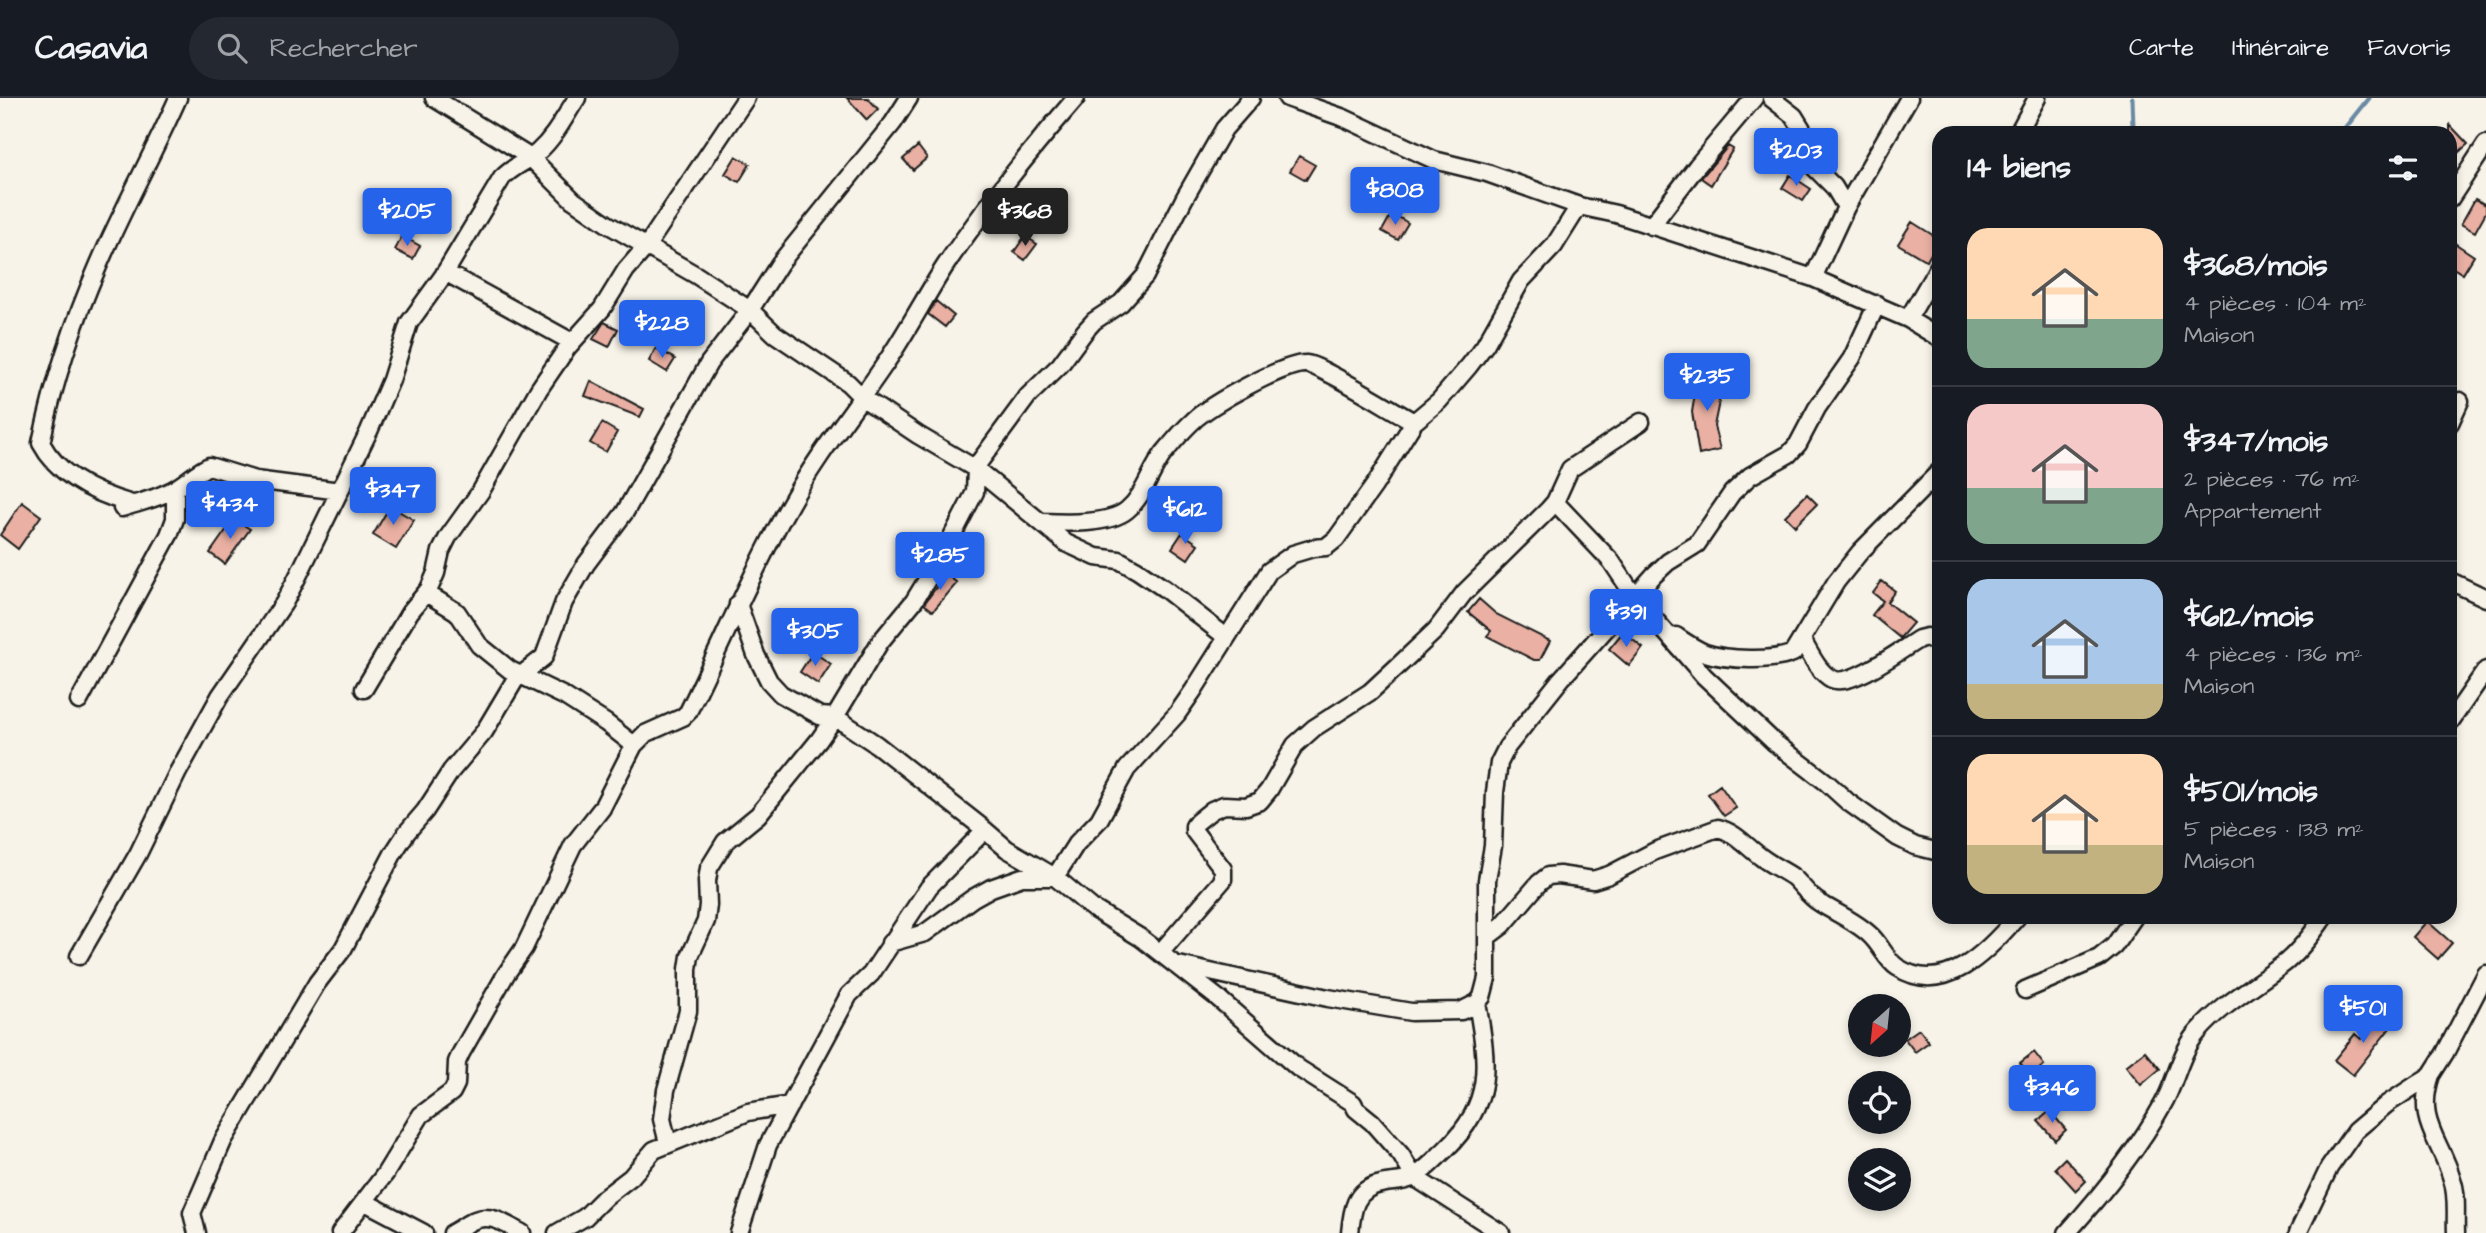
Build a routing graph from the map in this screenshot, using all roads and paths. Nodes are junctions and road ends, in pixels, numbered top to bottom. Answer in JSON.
{"nodes":[{"id":1,"x":178,"y":98,"type":"edge"},
{"id":2,"x":434,"y":98,"type":"edge"},
{"id":3,"x":577,"y":98,"type":"edge"},
{"id":4,"x":746,"y":98,"type":"edge"},
{"id":5,"x":909,"y":98,"type":"edge"},
{"id":6,"x":1076,"y":98,"type":"edge"},
{"id":7,"x":1251,"y":98,"type":"edge"},
{"id":8,"x":1287,"y":98,"type":"edge"},
{"id":9,"x":1754,"y":98,"type":"edge"},
{"id":10,"x":1771,"y":98,"type":"edge"},
{"id":11,"x":1909,"y":98,"type":"edge"},
{"id":12,"x":2037,"y":98,"type":"edge"},
{"id":13,"x":2022,"y":126,"type":"edge"},
{"id":14,"x":2486,"y":144,"type":"edge"},
{"id":15,"x":530,"y":158,"type":"junction"},
{"id":16,"x":2457,"y":189,"type":"edge"},
{"id":17,"x":1579,"y":206,"type":"junction"},
{"id":18,"x":1846,"y":207,"type":"junction"},
{"id":19,"x":1651,"y":226,"type":"junction"},
{"id":20,"x":646,"y":247,"type":"junction"},
{"id":21,"x":445,"y":272,"type":"junction"},
{"id":22,"x":1814,"y":278,"type":"junction"},
{"id":23,"x":1932,"y":278,"type":"edge"},
{"id":24,"x":1877,"y":304,"type":"junction"},
{"id":25,"x":750,"y":310,"type":"junction"},
{"id":26,"x":1908,"y":319,"type":"junction"},
{"id":27,"x":1932,"y":334,"type":"edge"},
{"id":28,"x":572,"y":342,"type":"junction"},
{"id":29,"x":863,"y":398,"type":"junction"},
{"id":30,"x":2460,"y":401,"type":"dead end"},
{"id":31,"x":2457,"y":408,"type":"edge"},
{"id":32,"x":1414,"y":422,"type":"junction"},
{"id":33,"x":1641,"y":422,"type":"dead end"},
{"id":34,"x":976,"y":468,"type":"junction"},
{"id":35,"x":1932,"y":479,"type":"edge"},
{"id":36,"x":175,"y":489,"type":"junction"},
{"id":37,"x":341,"y":491,"type":"junction"},
{"id":38,"x":1555,"y":502,"type":"junction"},
{"id":39,"x":1043,"y":522,"type":"junction"},
{"id":40,"x":2457,"y":584,"type":"edge"},
{"id":41,"x":426,"y":593,"type":"junction"},
{"id":42,"x":1635,"y":597,"type":"junction"},
{"id":43,"x":2486,"y":598,"type":"edge"},
{"id":44,"x":738,"y":604,"type":"junction"},
{"id":45,"x":1657,"y":621,"type":"junction"},
{"id":46,"x":1226,"y":637,"type":"junction"},
{"id":47,"x":1802,"y":640,"type":"junction"},
{"id":48,"x":1932,"y":640,"type":"edge"},
{"id":49,"x":2486,"y":670,"type":"edge"},
{"id":50,"x":520,"y":675,"type":"junction"},
{"id":51,"x":363,"y":689,"type":"dead end"},
{"id":52,"x":79,"y":701,"type":"dead end"},
{"id":53,"x":2457,"y":712,"type":"edge"},
{"id":54,"x":835,"y":717,"type":"junction"},
{"id":55,"x":634,"y":745,"type":"junction"},
{"id":56,"x":985,"y":830,"type":"junction"},
{"id":57,"x":1932,"y":850,"type":"edge"},
{"id":58,"x":1055,"y":877,"type":"junction"},
{"id":59,"x":2011,"y":924,"type":"edge"},
{"id":60,"x":2129,"y":924,"type":"edge"},
{"id":61,"x":2319,"y":924,"type":"edge"},
{"id":62,"x":1487,"y":937,"type":"junction"},
{"id":63,"x":890,"y":943,"type":"junction"},
{"id":64,"x":1160,"y":953,"type":"junction"},
{"id":65,"x":79,"y":956,"type":"dead end"},
{"id":66,"x":1174,"y":964,"type":"junction"},
{"id":67,"x":2486,"y":974,"type":"edge"},
{"id":68,"x":2025,"y":990,"type":"dead end"},
{"id":69,"x":1477,"y":1003,"type":"junction"},
{"id":70,"x":2431,"y":1075,"type":"junction"},
{"id":71,"x":790,"y":1105,"type":"junction"},
{"id":72,"x":668,"y":1143,"type":"junction"},
{"id":73,"x":1414,"y":1177,"type":"junction"},
{"id":74,"x":365,"y":1202,"type":"junction"},
{"id":75,"x":197,"y":1233,"type":"edge"},
{"id":76,"x":340,"y":1233,"type":"edge"},
{"id":77,"x":424,"y":1233,"type":"edge"},
{"id":78,"x":452,"y":1233,"type":"edge"},
{"id":79,"x":522,"y":1233,"type":"edge"},
{"id":80,"x":557,"y":1233,"type":"edge"},
{"id":81,"x":739,"y":1233,"type":"edge"},
{"id":82,"x":1350,"y":1233,"type":"edge"},
{"id":83,"x":1501,"y":1233,"type":"edge"},
{"id":84,"x":2067,"y":1233,"type":"edge"},
{"id":85,"x":2298,"y":1233,"type":"edge"},
{"id":86,"x":2456,"y":1233,"type":"edge"}],
"edges":[{"from":1,"to":36,"type":"street"},
{"from":2,"to":15,"type":"street"},
{"from":3,"to":15,"type":"street"},
{"from":4,"to":20,"type":"street"},
{"from":5,"to":25,"type":"street"},
{"from":6,"to":29,"type":"street"},
{"from":7,"to":34,"type":"street"},
{"from":8,"to":17,"type":"street"},
{"from":9,"to":19,"type":"street"},
{"from":10,"to":18,"type":"street"},
{"from":11,"to":18,"type":"street"},
{"from":12,"to":13,"type":"street"},
{"from":14,"to":16,"type":"street"},
{"from":15,"to":20,"type":"street"},
{"from":15,"to":21,"type":"street"},
{"from":17,"to":19,"type":"street"},
{"from":17,"to":32,"type":"street"},
{"from":18,"to":22,"type":"street"},
{"from":19,"to":22,"type":"street"},
{"from":20,"to":25,"type":"street"},
{"from":20,"to":28,"type":"street"},
{"from":21,"to":28,"type":"street"},
{"from":21,"to":37,"type":"street"},
{"from":22,"to":24,"type":"street"},
{"from":23,"to":26,"type":"street"},
{"from":24,"to":26,"type":"street"},
{"from":24,"to":42,"type":"street"},
{"from":25,"to":29,"type":"street"},
{"from":25,"to":50,"type":"street"},
{"from":26,"to":27,"type":"street"},
{"from":28,"to":41,"type":"street"},
{"from":29,"to":34,"type":"street"},
{"from":29,"to":44,"type":"street"},
{"from":30,"to":31,"type":"street"},
{"from":32,"to":39,"type":"street"},
{"from":32,"to":46,"type":"street"},
{"from":33,"to":38,"type":"street"},
{"from":34,"to":39,"type":"street"},
{"from":34,"to":54,"type":"street"},
{"from":35,"to":47,"type":"street"},
{"from":36,"to":37,"type":"street"},
{"from":36,"to":52,"type":"street"},
{"from":37,"to":65,"type":"street"},
{"from":38,"to":42,"type":"street"},
{"from":38,"to":64,"type":"street"},
{"from":39,"to":46,"type":"street"},
{"from":40,"to":43,"type":"street"},
{"from":41,"to":50,"type":"street"},
{"from":41,"to":51,"type":"street"},
{"from":42,"to":45,"type":"street"},
{"from":42,"to":62,"type":"street"},
{"from":44,"to":54,"type":"street"},
{"from":44,"to":55,"type":"street"},
{"from":45,"to":47,"type":"street"},
{"from":45,"to":57,"type":"street"},
{"from":46,"to":58,"type":"street"},
{"from":47,"to":48,"type":"street"},
{"from":49,"to":53,"type":"street"},
{"from":50,"to":55,"type":"street"},
{"from":50,"to":75,"type":"street"},
{"from":54,"to":56,"type":"street"},
{"from":54,"to":72,"type":"street"},
{"from":55,"to":74,"type":"street"},
{"from":56,"to":58,"type":"street"},
{"from":56,"to":63,"type":"street"},
{"from":58,"to":63,"type":"street"},
{"from":58,"to":64,"type":"street"},
{"from":59,"to":62,"type":"street"},
{"from":60,"to":68,"type":"street"},
{"from":61,"to":84,"type":"street"},
{"from":62,"to":69,"type":"street"},
{"from":63,"to":71,"type":"street"},
{"from":64,"to":66,"type":"street"},
{"from":66,"to":69,"type":"street"},
{"from":66,"to":73,"type":"street"},
{"from":67,"to":70,"type":"street"},
{"from":69,"to":73,"type":"street"},
{"from":70,"to":85,"type":"street"},
{"from":70,"to":86,"type":"street"},
{"from":71,"to":72,"type":"street"},
{"from":71,"to":81,"type":"street"},
{"from":72,"to":80,"type":"street"},
{"from":73,"to":82,"type":"street"},
{"from":73,"to":83,"type":"street"},
{"from":74,"to":76,"type":"street"},
{"from":74,"to":77,"type":"street"},
{"from":78,"to":79,"type":"street"}]}
